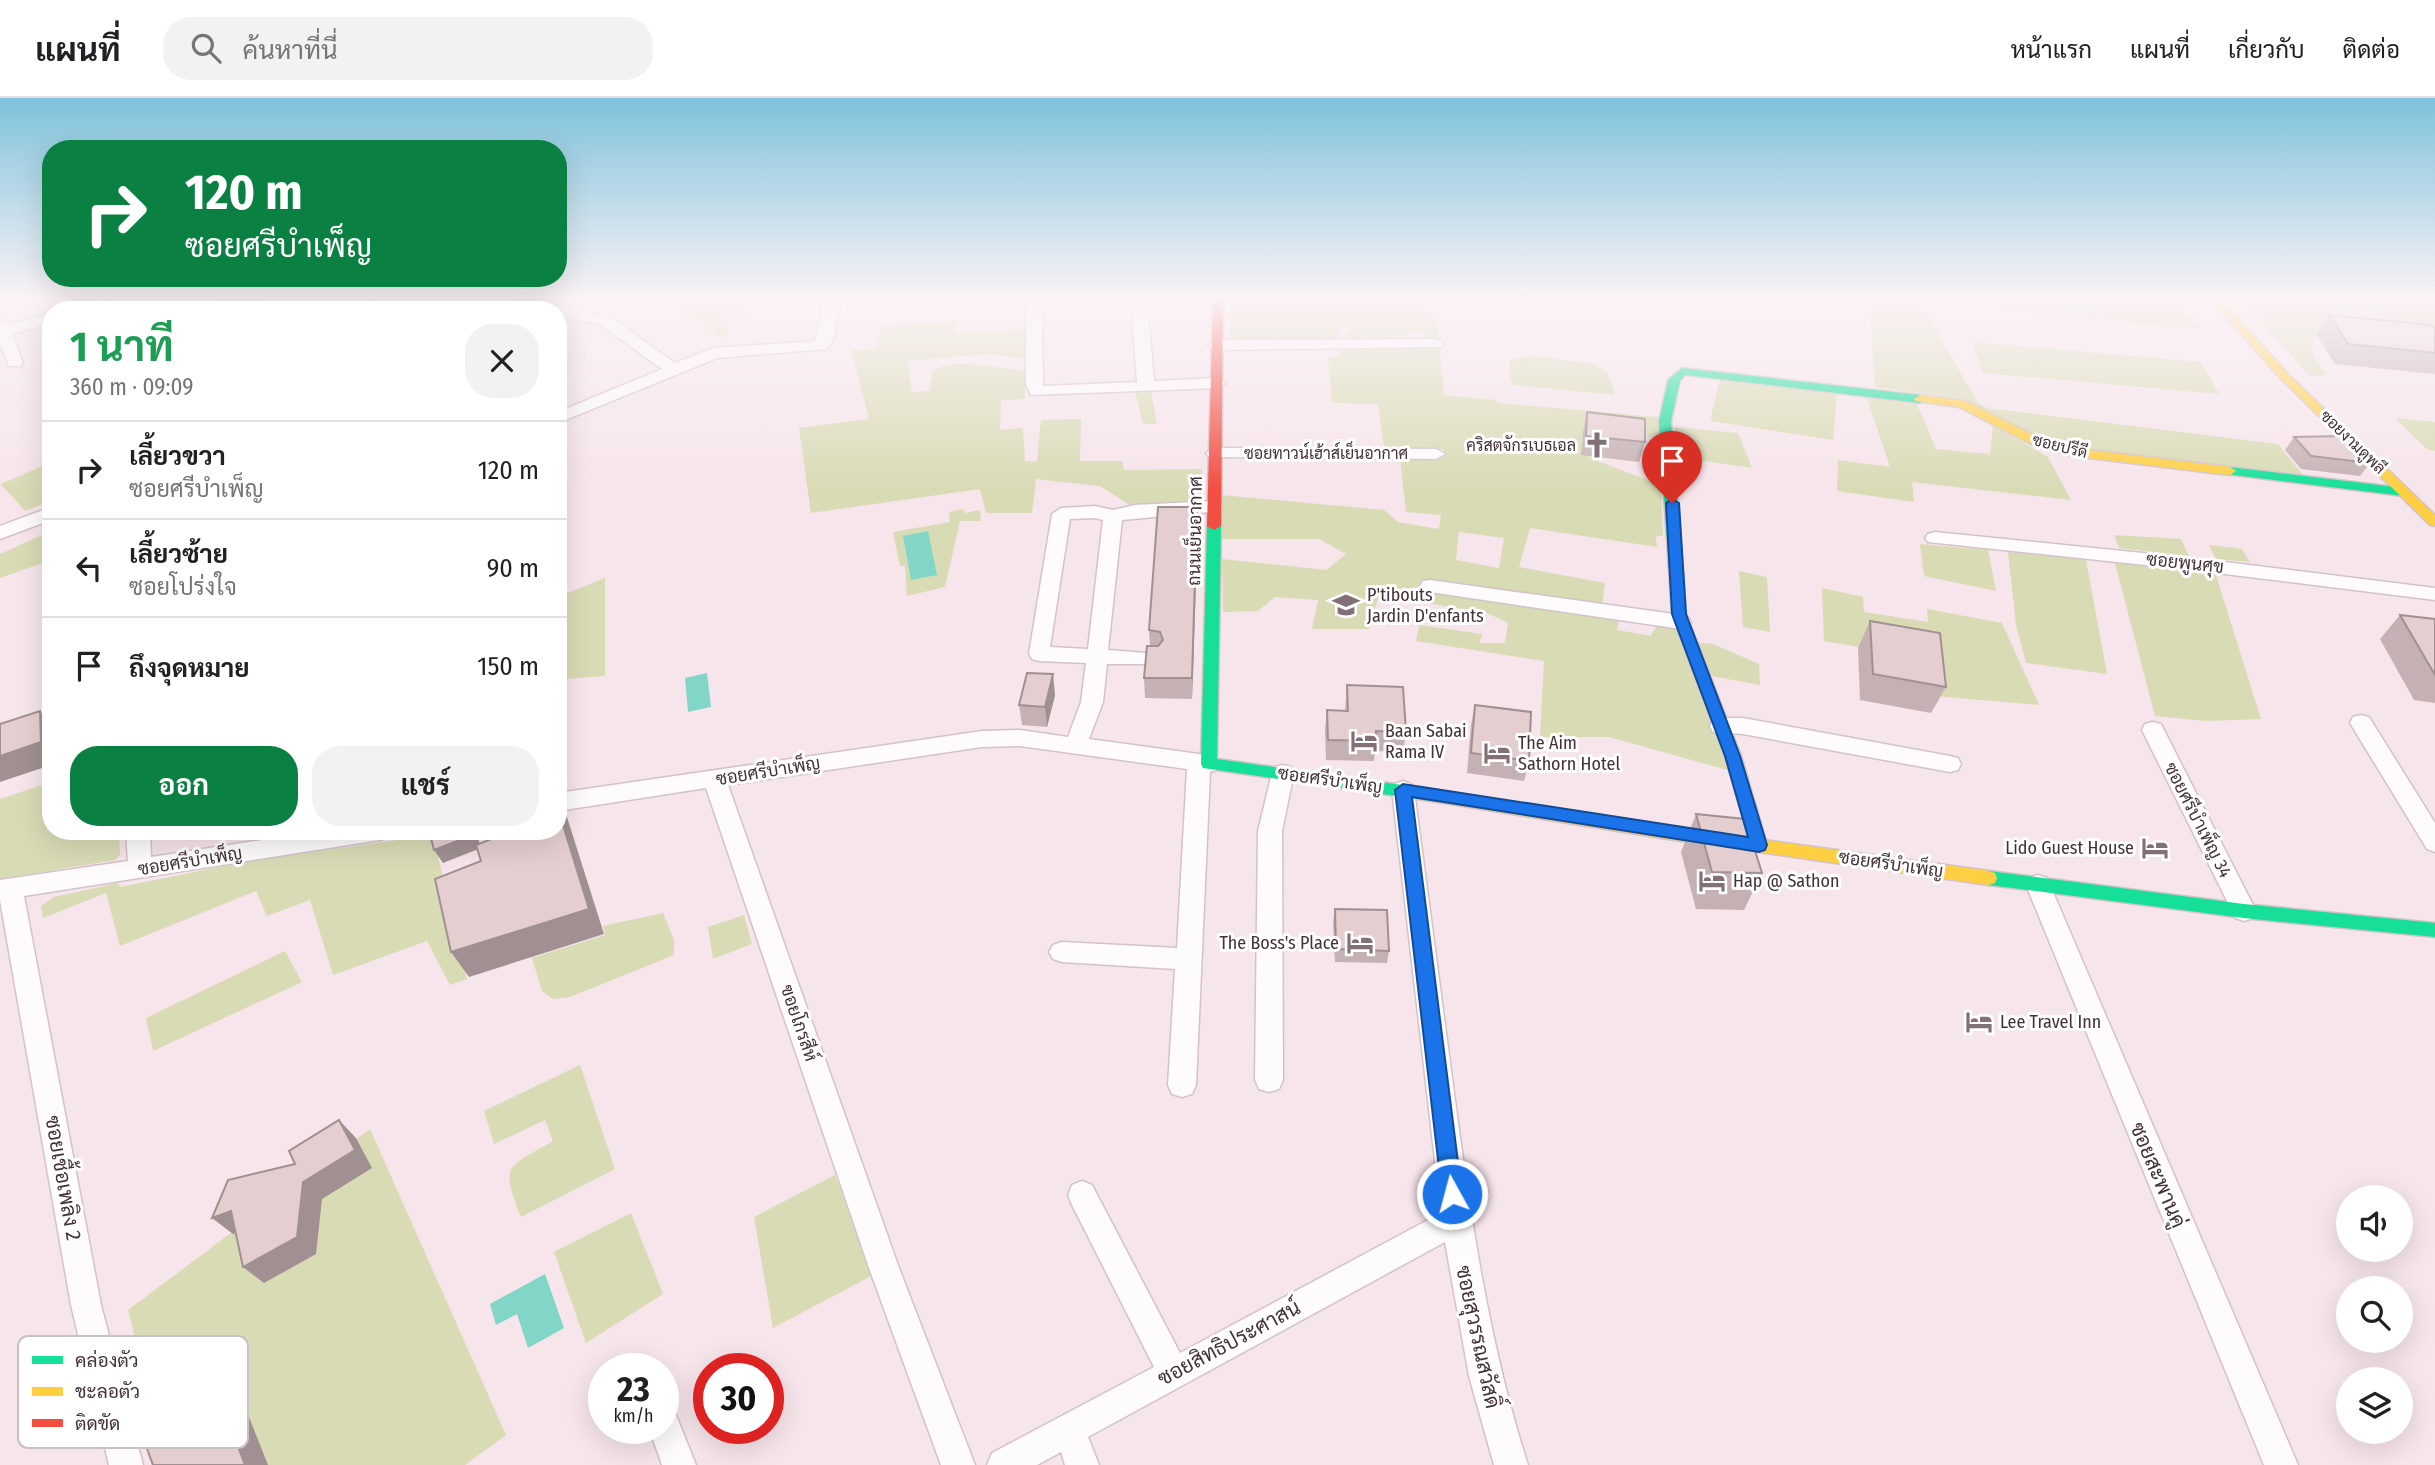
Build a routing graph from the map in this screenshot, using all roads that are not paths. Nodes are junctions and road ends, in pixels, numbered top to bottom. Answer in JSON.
{"nodes":[{"id":1,"x":664,"y":363,"type":"edge"},
{"id":2,"x":693,"y":363,"type":"edge"},
{"id":3,"x":1036,"y":363,"type":"edge"},
{"id":4,"x":1144,"y":363,"type":"edge"},
{"id":5,"x":1217,"y":363,"type":"edge"},
{"id":6,"x":2272,"y":363,"type":"edge"},
{"id":7,"x":674,"y":370,"type":"junction"},
{"id":8,"x":1218,"y":383,"type":"junction"},
{"id":9,"x":1146,"y":387,"type":"junction"},
{"id":10,"x":567,"y":414,"type":"edge"},
{"id":11,"x":1215,"y":453,"type":"junction"},
{"id":12,"x":1436,"y":454,"type":"dead end"},
{"id":13,"x":2404,"y":492,"type":"junction"},
{"id":14,"x":1213,"y":508,"type":"junction"},
{"id":15,"x":1113,"y":516,"type":"junction"},
{"id":16,"x":42,"y":517,"type":"edge"},
{"id":17,"x":2435,"y":522,"type":"edge"},
{"id":18,"x":0,"y":533,"type":"edge"},
{"id":19,"x":1935,"y":538,"type":"dead end"},
{"id":20,"x":1430,"y":586,"type":"dead end"},
{"id":21,"x":2435,"y":594,"type":"edge"},
{"id":22,"x":1681,"y":622,"type":"junction"},
{"id":23,"x":1097,"y":658,"type":"junction"},
{"id":24,"x":1152,"y":659,"type":"edge"},
{"id":25,"x":1191,"y":659,"type":"edge"},
{"id":26,"x":1213,"y":660,"type":"junction"},
{"id":27,"x":2361,"y":723,"type":"dead end"},
{"id":28,"x":1721,"y":726,"type":"junction"},
{"id":29,"x":2153,"y":730,"type":"dead end"},
{"id":30,"x":1075,"y":746,"type":"junction"},
{"id":31,"x":1204,"y":763,"type":"junction"},
{"id":32,"x":1950,"y":764,"type":"dead end"},
{"id":33,"x":1283,"y":774,"type":"junction"},
{"id":34,"x":714,"y":779,"type":"junction"},
{"id":35,"x":1403,"y":790,"type":"junction"},
{"id":36,"x":567,"y":801,"type":"edge"},
{"id":37,"x":138,"y":840,"type":"edge"},
{"id":38,"x":323,"y":840,"type":"edge"},
{"id":39,"x":2435,"y":844,"type":"edge"},
{"id":40,"x":1759,"y":845,"type":"junction"},
{"id":41,"x":140,"y":869,"type":"junction"},
{"id":42,"x":2038,"y":885,"type":"junction"},
{"id":43,"x":5,"y":889,"type":"edge"},
{"id":44,"x":2244,"y":911,"type":"junction"},
{"id":45,"x":2435,"y":930,"type":"edge"},
{"id":46,"x":1062,"y":952,"type":"dead end"},
{"id":47,"x":1189,"y":959,"type":"junction"},
{"id":48,"x":1269,"y":1080,"type":"dead end"},
{"id":49,"x":1182,"y":1085,"type":"dead end"},
{"id":50,"x":1082,"y":1195,"type":"dead end"},
{"id":51,"x":1455,"y":1221,"type":"junction"},
{"id":52,"x":884,"y":1268,"type":"joint"},
{"id":53,"x":94,"y":1336,"type":"edge"},
{"id":54,"x":1174,"y":1373,"type":"junction"},
{"id":55,"x":1069,"y":1430,"type":"junction"},
{"id":56,"x":671,"y":1444,"type":"edge"},
{"id":57,"x":122,"y":1448,"type":"edge"},
{"id":58,"x":126,"y":1465,"type":"edge"},
{"id":59,"x":679,"y":1465,"type":"edge"},
{"id":60,"x":958,"y":1465,"type":"edge"},
{"id":61,"x":1004,"y":1465,"type":"edge"},
{"id":62,"x":1082,"y":1465,"type":"edge"},
{"id":63,"x":1511,"y":1465,"type":"edge"},
{"id":64,"x":2281,"y":1465,"type":"edge"}],
"edges":[{"from":1,"to":7,"type":"street"},
{"from":2,"to":7,"type":"street"},
{"from":3,"to":9,"type":"street"},
{"from":4,"to":9,"type":"street"},
{"from":5,"to":8,"type":"street","name":"ถนนเย็นอากาศ"},
{"from":6,"to":13,"type":"street","name":"ซอยงามดูพลี"},
{"from":7,"to":10,"type":"street"},
{"from":8,"to":9,"type":"street"},
{"from":8,"to":11,"type":"street","name":"ถนนเย็นอากาศ"},
{"from":11,"to":12,"type":"street","name":"ซอยทาวน์เฮ้าส์เย็นอากาศ"},
{"from":11,"to":14,"type":"street","name":"ถนนเย็นอากาศ"},
{"from":13,"to":17,"type":"street","name":"ซอยงามดูพลี"},
{"from":13,"to":22,"type":"street","name":"ซอยปรีดี"},
{"from":14,"to":15,"type":"street"},
{"from":14,"to":26,"type":"street","name":"ถนนเย็นอากาศ"},
{"from":15,"to":23,"type":"street"},
{"from":15,"to":23,"type":"street"},
{"from":16,"to":18,"type":"street"},
{"from":19,"to":21,"type":"street","name":"ซอยพูนศุข"},
{"from":20,"to":22,"type":"street"},
{"from":22,"to":28,"type":"street"},
{"from":23,"to":24,"type":"street"},
{"from":23,"to":30,"type":"street"},
{"from":25,"to":26,"type":"street"},
{"from":26,"to":31,"type":"street","name":"ถนนเย็นอากาศ"},
{"from":27,"to":39,"type":"street"},
{"from":28,"to":32,"type":"street"},
{"from":28,"to":40,"type":"street"},
{"from":29,"to":44,"type":"street","name":"ซอยศรีบำเพ็ญ 34"},
{"from":30,"to":31,"type":"street","name":"ซอยศรีบำเพ็ญ"},
{"from":30,"to":34,"type":"street","name":"ซอยศรีบำเพ็ญ"},
{"from":31,"to":33,"type":"street","name":"ซอยศรีบำเพ็ญ"},
{"from":31,"to":47,"type":"street"},
{"from":33,"to":35,"type":"street","name":"ซอยศรีบำเพ็ญ"},
{"from":33,"to":48,"type":"street"},
{"from":34,"to":36,"type":"street","name":"ซอยศรีบำเพ็ญ"},
{"from":34,"to":52,"type":"street","name":"ฃอยโกรสีห์"},
{"from":35,"to":40,"type":"street","name":"ซอยศรีบำเพ็ญ"},
{"from":35,"to":51,"type":"street","name":"ซอยสุวรรณสวัสดิ์"},
{"from":37,"to":41,"type":"street"},
{"from":38,"to":41,"type":"street","name":"ซอยศรีบำเพ็ญ"},
{"from":40,"to":42,"type":"street","name":"ซอยศรีบำเพ็ญ"},
{"from":41,"to":43,"type":"street","name":"ซอยศรีบำเพ็ญ"},
{"from":42,"to":44,"type":"street","name":"ซอยศรีบำเพ็ญ"},
{"from":42,"to":64,"type":"street","name":"ซอยสะพานคู่"},
{"from":43,"to":53,"type":"street","name":"ซอยเชื้อเพลิง 2"},
{"from":44,"to":45,"type":"street","name":"ซอยศรีบำเพ็ญ"},
{"from":46,"to":47,"type":"street"},
{"from":47,"to":49,"type":"street"},
{"from":50,"to":54,"type":"street"},
{"from":51,"to":54,"type":"street","name":"ซอยสิทธิประศาสน์"},
{"from":51,"to":63,"type":"street","name":"ซอยสุวรรณสวัสดิ์"},
{"from":52,"to":60,"type":"street"},
{"from":54,"to":55,"type":"street","name":"ซอยสิทธิประศาสน์"},
{"from":55,"to":61,"type":"street","name":"ซอยสิทธิประศาสน์"},
{"from":55,"to":62,"type":"street"},
{"from":56,"to":59,"type":"street"},
{"from":57,"to":58,"type":"street","name":"ซอยเชื้อเพลิง 2"}]}
